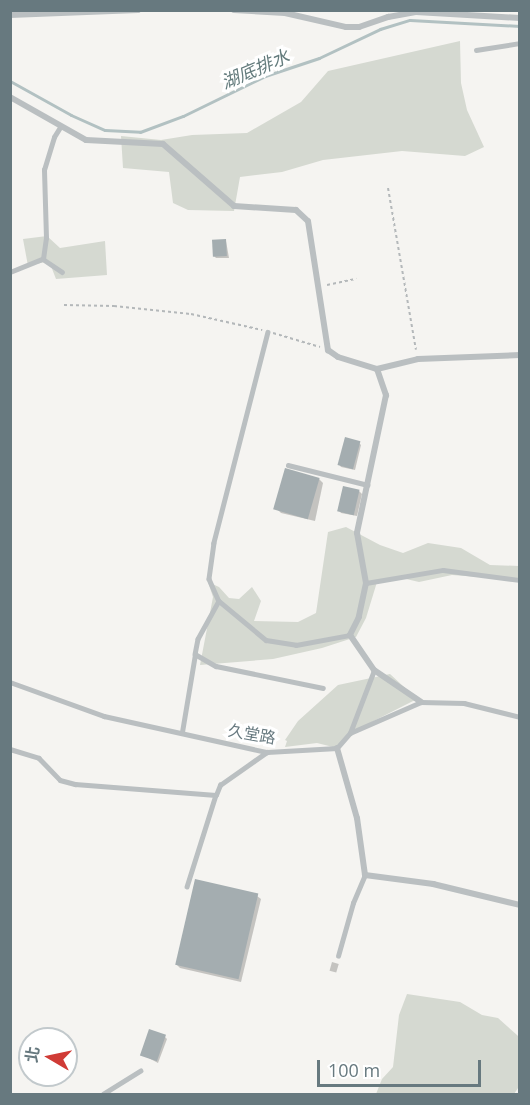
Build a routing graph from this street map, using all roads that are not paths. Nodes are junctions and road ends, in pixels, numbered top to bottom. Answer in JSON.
{"nodes":[{"id":1,"x":138,"y":10,"type":"edge"},
{"id":2,"x":234,"y":10,"type":"edge"},
{"id":3,"x":10,"y":15,"type":"edge"},
{"id":4,"x":519,"y":18,"type":"edge"},
{"id":5,"x":519,"y":43,"type":"edge"},
{"id":6,"x":476,"y":50,"type":"dead end"},
{"id":7,"x":10,"y":97,"type":"edge"},
{"id":8,"x":61,"y":126,"type":"junction"},
{"id":9,"x":43,"y":259,"type":"junction"},
{"id":10,"x":10,"y":272,"type":"edge"},
{"id":11,"x":62,"y":272,"type":"dead end"},
{"id":12,"x":268,"y":332,"type":"road end"},
{"id":13,"x":519,"y":355,"type":"edge"},
{"id":14,"x":377,"y":369,"type":"junction"},
{"id":15,"x":288,"y":465,"type":"dead end"},
{"id":16,"x":368,"y":484,"type":"junction"},
{"id":17,"x":519,"y":580,"type":"edge"},
{"id":18,"x":366,"y":582,"type":"junction"},
{"id":19,"x":219,"y":601,"type":"junction"},
{"id":20,"x":350,"y":635,"type":"junction"},
{"id":21,"x":195,"y":654,"type":"junction"},
{"id":22,"x":374,"y":670,"type":"junction"},
{"id":23,"x":10,"y":681,"type":"edge"},
{"id":24,"x":323,"y":688,"type":"dead end"},
{"id":25,"x":421,"y":702,"type":"junction"},
{"id":26,"x":519,"y":717,"type":"edge"},
{"id":27,"x":182,"y":732,"type":"junction"},
{"id":28,"x":350,"y":734,"type":"junction"},
{"id":29,"x":337,"y":748,"type":"junction"},
{"id":30,"x":10,"y":749,"type":"edge"},
{"id":31,"x":267,"y":752,"type":"junction"},
{"id":32,"x":216,"y":795,"type":"junction"},
{"id":33,"x":365,"y":875,"type":"junction"},
{"id":34,"x":187,"y":887,"type":"dead end"},
{"id":35,"x":519,"y":905,"type":"edge"},
{"id":36,"x":338,"y":956,"type":"dead end"},
{"id":37,"x":140,"y":1071,"type":"dead end"},
{"id":38,"x":103,"y":1095,"type":"edge"}],
"edges":[{"from":1,"to":3,"type":"street"},
{"from":2,"to":4,"type":"street"},
{"from":5,"to":6,"type":"lane"},
{"from":7,"to":8,"type":"street"},
{"from":8,"to":9,"type":"lane"},
{"from":8,"to":14,"type":"street"},
{"from":9,"to":10,"type":"lane"},
{"from":9,"to":11,"type":"lane"},
{"from":12,"to":19,"type":"lane"},
{"from":13,"to":14,"type":"street"},
{"from":14,"to":16,"type":"street"},
{"from":15,"to":16,"type":"lane"},
{"from":16,"to":18,"type":"street"},
{"from":17,"to":18,"type":"lane"},
{"from":18,"to":20,"type":"street"},
{"from":19,"to":20,"type":"lane"},
{"from":19,"to":21,"type":"lane"},
{"from":20,"to":22,"type":"street"},
{"from":21,"to":24,"type":"lane"},
{"from":21,"to":27,"type":"lane"},
{"from":22,"to":25,"type":"street"},
{"from":22,"to":28,"type":"lane"},
{"from":23,"to":27,"type":"lane","name":"久堂路"},
{"from":25,"to":26,"type":"lane"},
{"from":25,"to":28,"type":"lane"},
{"from":27,"to":31,"type":"lane","name":"久堂路"},
{"from":28,"to":29,"type":"lane"},
{"from":29,"to":31,"type":"lane","name":"久堂路"},
{"from":29,"to":33,"type":"street"},
{"from":30,"to":32,"type":"lane"},
{"from":31,"to":32,"type":"lane"},
{"from":32,"to":34,"type":"lane"},
{"from":33,"to":35,"type":"street"},
{"from":33,"to":36,"type":"lane"},
{"from":37,"to":38,"type":"lane"}]}
